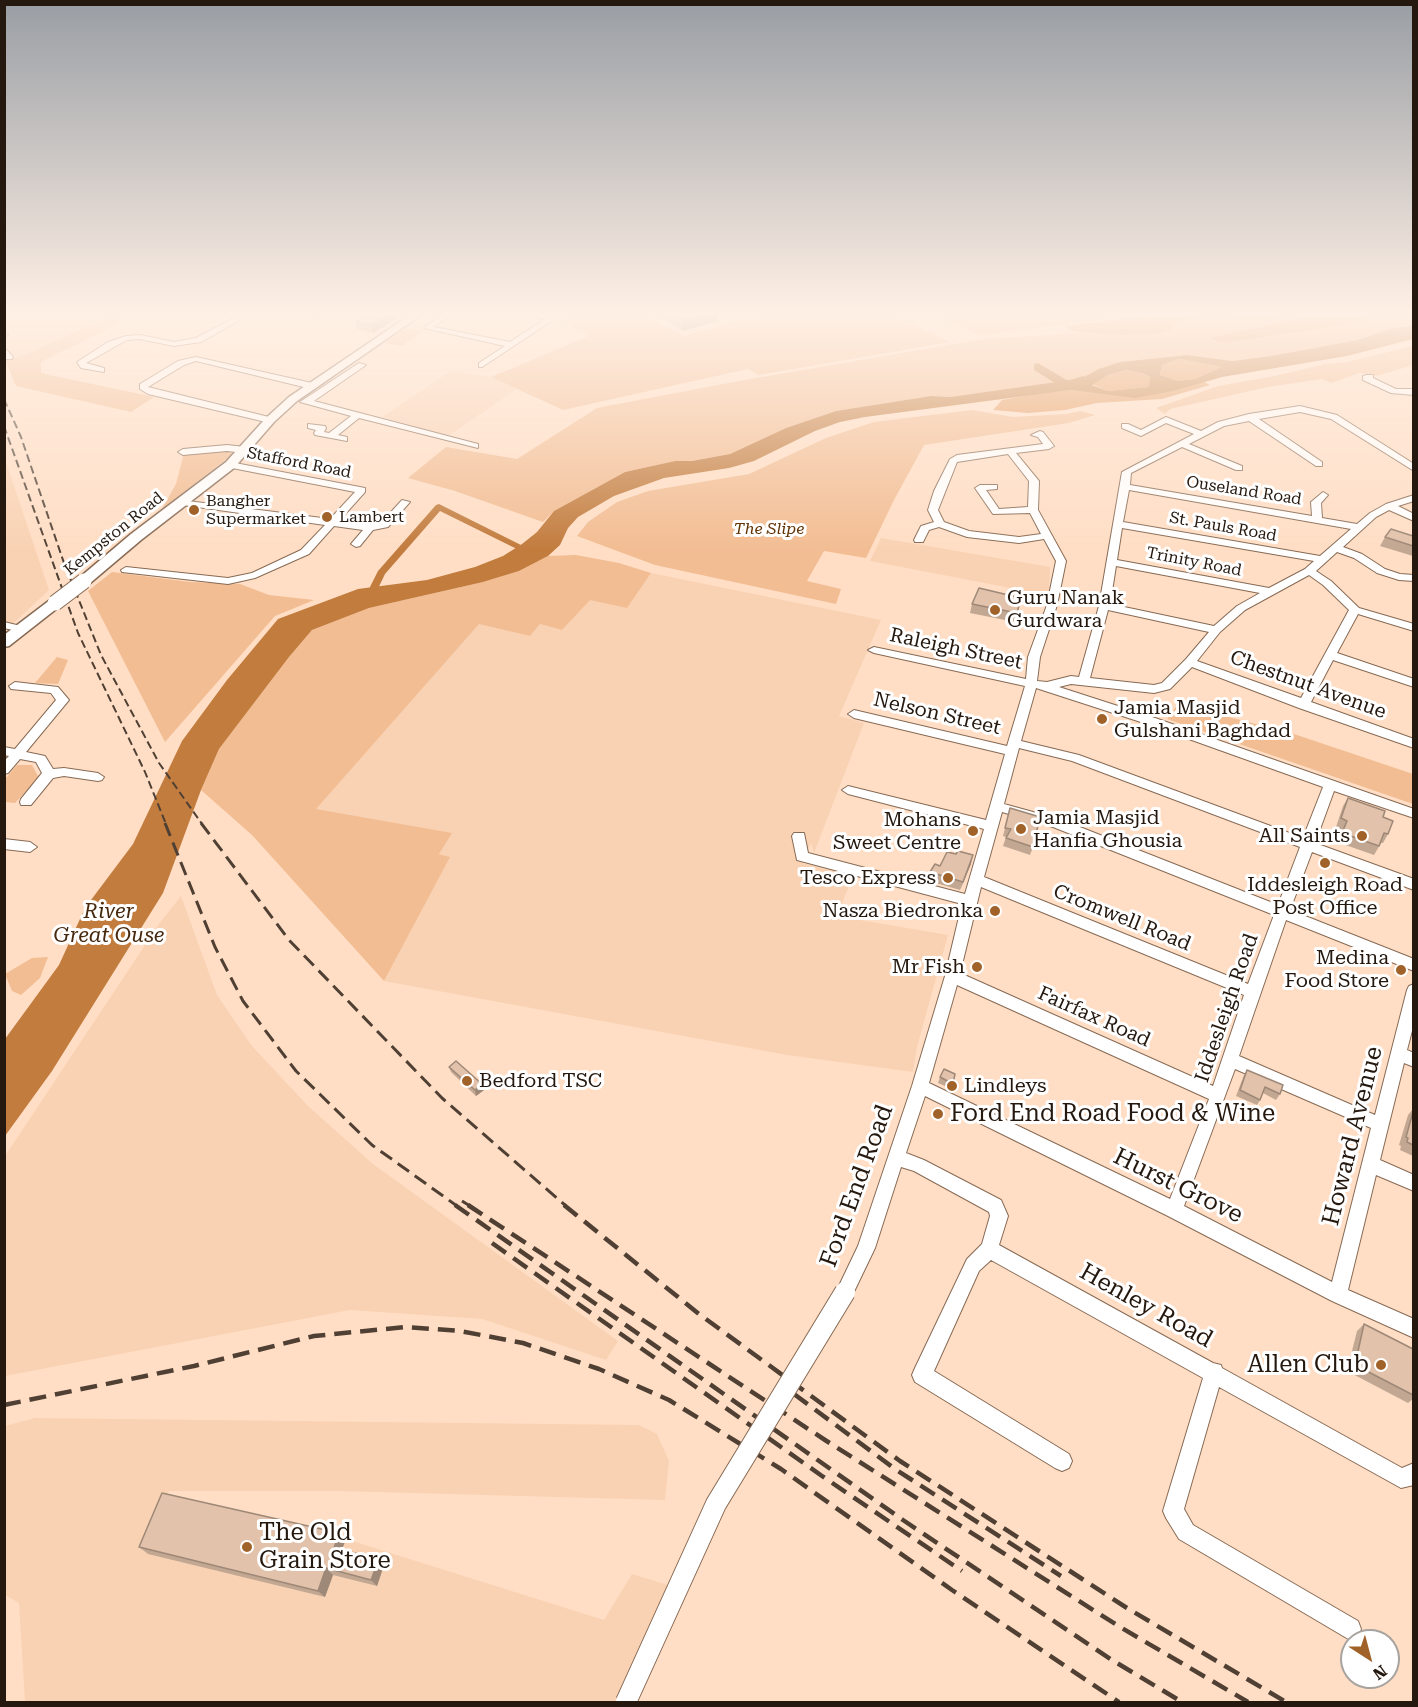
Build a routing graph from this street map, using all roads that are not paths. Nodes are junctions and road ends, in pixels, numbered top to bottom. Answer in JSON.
{"nodes":[{"id":1,"x":147,"y":391,"type":"edge"},
{"id":2,"x":305,"y":391,"type":"edge"},
{"id":3,"x":324,"y":391,"type":"edge"},
{"id":4,"x":1393,"y":391,"type":"edge"},
{"id":5,"x":1413,"y":392,"type":"edge"},
{"id":6,"x":293,"y":399,"type":"junction"},
{"id":7,"x":307,"y":402,"type":"junction"},
{"id":8,"x":358,"y":415,"type":"junction"},
{"id":9,"x":1249,"y":417,"type":"junction"},
{"id":10,"x":270,"y":420,"type":"junction"},
{"id":11,"x":311,"y":426,"type":"dead end"},
{"id":12,"x":1125,"y":426,"type":"dead end"},
{"id":13,"x":1201,"y":434,"type":"junction"},
{"id":14,"x":1035,"y":435,"type":"dead end"},
{"id":15,"x":331,"y":436,"type":"junction"},
{"id":16,"x":344,"y":439,"type":"dead end"},
{"id":17,"x":1182,"y":444,"type":"junction"},
{"id":18,"x":475,"y":446,"type":"dead end"},
{"id":19,"x":245,"y":450,"type":"junction"},
{"id":20,"x":1010,"y":451,"type":"junction"},
{"id":21,"x":183,"y":452,"type":"dead end"},
{"id":22,"x":1319,"y":464,"type":"dead end"},
{"id":23,"x":230,"y":465,"type":"junction"},
{"id":24,"x":1239,"y":468,"type":"dead end"},
{"id":25,"x":1413,"y":468,"type":"edge"},
{"id":26,"x":994,"y":487,"type":"dead end"},
{"id":27,"x":1125,"y":487,"type":"junction"},
{"id":28,"x":1324,"y":495,"type":"dead end"},
{"id":29,"x":1413,"y":498,"type":"edge"},
{"id":30,"x":183,"y":502,"type":"junction"},
{"id":31,"x":405,"y":502,"type":"dead end"},
{"id":32,"x":1389,"y":506,"type":"junction"},
{"id":33,"x":1033,"y":510,"type":"junction"},
{"id":34,"x":1413,"y":518,"type":"edge"},
{"id":35,"x":1317,"y":519,"type":"junction"},
{"id":36,"x":333,"y":522,"type":"junction"},
{"id":37,"x":940,"y":524,"type":"junction"},
{"id":38,"x":1118,"y":524,"type":"junction"},
{"id":39,"x":1357,"y":527,"type":"junction"},
{"id":40,"x":370,"y":528,"type":"junction"},
{"id":41,"x":1046,"y":536,"type":"junction"},
{"id":42,"x":919,"y":540,"type":"dead end"},
{"id":43,"x":357,"y":544,"type":"dead end"},
{"id":44,"x":1335,"y":547,"type":"junction"},
{"id":45,"x":1322,"y":559,"type":"junction"},
{"id":46,"x":1110,"y":562,"type":"junction"},
{"id":47,"x":126,"y":570,"type":"dead end"},
{"id":48,"x":1309,"y":571,"type":"junction"},
{"id":49,"x":1413,"y":578,"type":"edge"},
{"id":50,"x":1271,"y":592,"type":"junction"},
{"id":51,"x":1104,"y":606,"type":"junction"},
{"id":52,"x":1355,"y":610,"type":"junction"},
{"id":53,"x":4,"y":625,"type":"edge"},
{"id":54,"x":1413,"y":628,"type":"edge"},
{"id":55,"x":21,"y":629,"type":"junction"},
{"id":56,"x":1216,"y":630,"type":"junction"},
{"id":57,"x":4,"y":643,"type":"edge"},
{"id":58,"x":874,"y":650,"type":"dead end"},
{"id":59,"x":1330,"y":655,"type":"junction"},
{"id":60,"x":1190,"y":662,"type":"junction"},
{"id":61,"x":1087,"y":682,"type":"junction"},
{"id":62,"x":1413,"y":683,"type":"edge"},
{"id":63,"x":1031,"y":684,"type":"junction"},
{"id":64,"x":15,"y":686,"type":"dead end"},
{"id":65,"x":1047,"y":686,"type":"junction"},
{"id":66,"x":1081,"y":698,"type":"junction"},
{"id":67,"x":1303,"y":705,"type":"junction"},
{"id":68,"x":854,"y":714,"type":"dead end"},
{"id":69,"x":1413,"y":744,"type":"edge"},
{"id":70,"x":1012,"y":747,"type":"junction"},
{"id":71,"x":4,"y":751,"type":"edge"},
{"id":72,"x":19,"y":753,"type":"junction"},
{"id":73,"x":4,"y":770,"type":"edge"},
{"id":74,"x":50,"y":774,"type":"junction"},
{"id":75,"x":98,"y":777,"type":"dead end"},
{"id":76,"x":1330,"y":785,"type":"junction"},
{"id":77,"x":848,"y":790,"type":"dead end"},
{"id":78,"x":26,"y":802,"type":"dead end"},
{"id":79,"x":996,"y":807,"type":"junction"},
{"id":80,"x":1413,"y":814,"type":"edge"},
{"id":81,"x":990,"y":826,"type":"junction"},
{"id":82,"x":800,"y":836,"type":"dead end"},
{"id":83,"x":4,"y":844,"type":"edge"},
{"id":84,"x":1309,"y":846,"type":"junction"},
{"id":85,"x":30,"y":847,"type":"dead end"},
{"id":86,"x":977,"y":880,"type":"junction"},
{"id":87,"x":1413,"y":885,"type":"edge"},
{"id":88,"x":970,"y":901,"type":"junction"},
{"id":89,"x":1283,"y":912,"type":"junction"},
{"id":90,"x":1413,"y":965,"type":"edge"},
{"id":91,"x":952,"y":976,"type":"junction"},
{"id":92,"x":1413,"y":990,"type":"edge"},
{"id":93,"x":1252,"y":992,"type":"junction"},
{"id":94,"x":1406,"y":1057,"type":"edge"},
{"id":95,"x":1231,"y":1060,"type":"junction"},
{"id":96,"x":920,"y":1086,"type":"junction"},
{"id":97,"x":1218,"y":1096,"type":"junction"},
{"id":98,"x":1379,"y":1124,"type":"junction"},
{"id":99,"x":896,"y":1158,"type":"junction"},
{"id":100,"x":1370,"y":1164,"type":"junction"},
{"id":101,"x":1413,"y":1183,"type":"edge"},
{"id":102,"x":1174,"y":1210,"type":"junction"},
{"id":103,"x":988,"y":1249,"type":"junction"},
{"id":104,"x":1338,"y":1295,"type":"junction"},
{"id":105,"x":1413,"y":1329,"type":"edge"},
{"id":106,"x":1214,"y":1372,"type":"junction"},
{"id":107,"x":1062,"y":1461,"type":"dead end"},
{"id":108,"x":1413,"y":1473,"type":"edge"},
{"id":109,"x":1350,"y":1629,"type":"dead end"},
{"id":110,"x":626,"y":1702,"type":"edge"}],
"edges":[{"from":1,"to":10,"type":"street"},
{"from":2,"to":6,"type":"main road","name":"Kempston Road"},
{"from":3,"to":7,"type":"street"},
{"from":4,"to":5,"type":"street"},
{"from":6,"to":7,"type":"street"},
{"from":6,"to":10,"type":"main road","name":"Kempston Road"},
{"from":7,"to":8,"type":"street"},
{"from":8,"to":15,"type":"street"},
{"from":8,"to":18,"type":"street"},
{"from":9,"to":13,"type":"street"},
{"from":9,"to":22,"type":"street"},
{"from":9,"to":25,"type":"street"},
{"from":10,"to":19,"type":"main road","name":"Kempston Road"},
{"from":11,"to":15,"type":"street"},
{"from":12,"to":13,"type":"street"},
{"from":13,"to":17,"type":"street"},
{"from":14,"to":20,"type":"street"},
{"from":15,"to":16,"type":"street"},
{"from":17,"to":24,"type":"street"},
{"from":17,"to":27,"type":"street"},
{"from":19,"to":21,"type":"street"},
{"from":19,"to":23,"type":"main road","name":"Kempston Road"},
{"from":20,"to":33,"type":"street","name":"Ford End Road"},
{"from":20,"to":37,"type":"street"},
{"from":23,"to":30,"type":"main road","name":"Kempston Road"},
{"from":23,"to":36,"type":"street","name":"Stafford Road"},
{"from":26,"to":33,"type":"street"},
{"from":27,"to":35,"type":"street","name":"Ouseland Road"},
{"from":27,"to":38,"type":"street"},
{"from":28,"to":35,"type":"street"},
{"from":29,"to":32,"type":"street"},
{"from":30,"to":36,"type":"street"},
{"from":30,"to":55,"type":"main road","name":"Kempston Road","bridge":true},
{"from":31,"to":40,"type":"street"},
{"from":32,"to":34,"type":"street"},
{"from":32,"to":39,"type":"street"},
{"from":33,"to":41,"type":"street","name":"Ford End Road"},
{"from":35,"to":39,"type":"street","name":"Ouseland Road"},
{"from":36,"to":40,"type":"street"},
{"from":36,"to":47,"type":"street"},
{"from":37,"to":41,"type":"street"},
{"from":37,"to":42,"type":"street"},
{"from":38,"to":45,"type":"street","name":"St. Pauls Road"},
{"from":38,"to":46,"type":"street"},
{"from":39,"to":44,"type":"street"},
{"from":40,"to":43,"type":"street"},
{"from":41,"to":63,"type":"street","name":"Ford End Road"},
{"from":44,"to":45,"type":"street"},
{"from":44,"to":49,"type":"street"},
{"from":45,"to":48,"type":"street"},
{"from":46,"to":50,"type":"street","name":"Trinity Road"},
{"from":46,"to":51,"type":"street"},
{"from":48,"to":50,"type":"street"},
{"from":48,"to":52,"type":"street"},
{"from":50,"to":56,"type":"street"},
{"from":51,"to":56,"type":"street"},
{"from":51,"to":61,"type":"street"},
{"from":52,"to":54,"type":"street"},
{"from":52,"to":59,"type":"street"},
{"from":53,"to":55,"type":"street"},
{"from":55,"to":57,"type":"main road","name":"Kempston Road"},
{"from":56,"to":60,"type":"street"},
{"from":58,"to":63,"type":"street","name":"Raleigh Street"},
{"from":59,"to":62,"type":"street"},
{"from":59,"to":67,"type":"street"},
{"from":60,"to":61,"type":"street"},
{"from":60,"to":67,"type":"street","name":"Chestnut Avenue"},
{"from":61,"to":65,"type":"street"},
{"from":61,"to":66,"type":"street"},
{"from":63,"to":65,"type":"street"},
{"from":63,"to":70,"type":"street","name":"Ford End Road"},
{"from":64,"to":72,"type":"street"},
{"from":65,"to":66,"type":"street"},
{"from":66,"to":76,"type":"street"},
{"from":67,"to":69,"type":"street","name":"Chestnut Avenue"},
{"from":68,"to":70,"type":"street","name":"Nelson Street"},
{"from":70,"to":79,"type":"street","name":"Ford End Road"},
{"from":70,"to":84,"type":"street","name":"Nelson Street"},
{"from":71,"to":72,"type":"street"},
{"from":72,"to":73,"type":"street"},
{"from":72,"to":74,"type":"street"},
{"from":74,"to":75,"type":"street"},
{"from":74,"to":78,"type":"street"},
{"from":76,"to":80,"type":"street"},
{"from":76,"to":84,"type":"street","name":"Iddesleigh Road"},
{"from":77,"to":81,"type":"street"},
{"from":79,"to":81,"type":"street","name":"Ford End Road"},
{"from":79,"to":89,"type":"street"},
{"from":81,"to":86,"type":"street","name":"Ford End Road"},
{"from":82,"to":88,"type":"street"},
{"from":83,"to":85,"type":"street"},
{"from":84,"to":87,"type":"street","name":"Nelson Street"},
{"from":84,"to":89,"type":"street","name":"Iddesleigh Road"},
{"from":86,"to":88,"type":"street","name":"Ford End Road"},
{"from":86,"to":93,"type":"street","name":"Cromwell Road"},
{"from":88,"to":91,"type":"street","name":"Ford End Road"},
{"from":89,"to":90,"type":"street"},
{"from":89,"to":93,"type":"street","name":"Iddesleigh Road"},
{"from":91,"to":96,"type":"street","name":"Ford End Road"},
{"from":91,"to":97,"type":"street","name":"Fairfax Road"},
{"from":92,"to":94,"type":"street","name":"Howard Avenue"},
{"from":93,"to":95,"type":"street","name":"Iddesleigh Road"},
{"from":94,"to":98,"type":"street","name":"Howard Avenue"},
{"from":95,"to":97,"type":"street","name":"Iddesleigh Road"},
{"from":95,"to":98,"type":"street"},
{"from":96,"to":99,"type":"street","name":"Ford End Road"},
{"from":96,"to":102,"type":"street","name":"Hurst Grove"},
{"from":97,"to":102,"type":"street","name":"Iddesleigh Road"},
{"from":98,"to":100,"type":"street","name":"Howard Avenue"},
{"from":99,"to":103,"type":"street"},
{"from":99,"to":110,"type":"street","name":"Ford End Road","bridge":true},
{"from":100,"to":101,"type":"street"},
{"from":100,"to":104,"type":"street","name":"Howard Avenue"},
{"from":102,"to":104,"type":"street","name":"Hurst Grove"},
{"from":103,"to":106,"type":"street","name":"Henley Road"},
{"from":103,"to":107,"type":"street"},
{"from":104,"to":105,"type":"street","name":"Hurst Grove"},
{"from":106,"to":108,"type":"street","name":"Henley Road"},
{"from":106,"to":109,"type":"street"}]}
